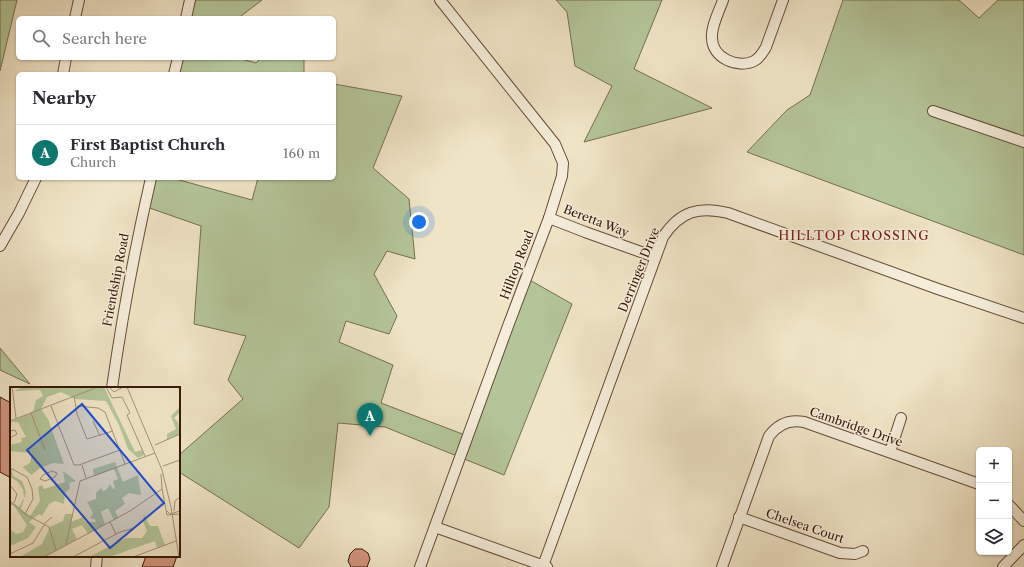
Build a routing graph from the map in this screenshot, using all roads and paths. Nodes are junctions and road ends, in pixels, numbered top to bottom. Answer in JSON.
{"nodes":[{"id":1,"x":79,"y":0,"type":"edge"},
{"id":2,"x":190,"y":0,"type":"edge"},
{"id":3,"x":440,"y":0,"type":"edge"},
{"id":4,"x":723,"y":0,"type":"edge"},
{"id":5,"x":783,"y":0,"type":"edge"},
{"id":6,"x":75,"y":16,"type":"edge"},
{"id":7,"x":186,"y":16,"type":"edge"},
{"id":8,"x":66,"y":60,"type":"edge"},
{"id":9,"x":178,"y":60,"type":"edge"},
{"id":10,"x":63,"y":72,"type":"edge"},
{"id":11,"x":174,"y":72,"type":"edge"},
{"id":12,"x":933,"y":111,"type":"dead end"},
{"id":13,"x":1024,"y":142,"type":"edge"},
{"id":14,"x":35,"y":180,"type":"edge"},
{"id":15,"x":151,"y":180,"type":"edge"},
{"id":16,"x":549,"y":218,"type":"junction"},
{"id":17,"x":0,"y":246,"type":"edge"},
{"id":18,"x":656,"y":257,"type":"junction"},
{"id":19,"x":1024,"y":318,"type":"edge"},
{"id":20,"x":112,"y":387,"type":"edge"},
{"id":21,"x":901,"y":418,"type":"dead end"},
{"id":22,"x":890,"y":452,"type":"junction"},
{"id":23,"x":976,"y":483,"type":"edge"},
{"id":24,"x":1012,"y":508,"type":"edge"},
{"id":25,"x":740,"y":517,"type":"junction"},
{"id":26,"x":1024,"y":521,"type":"edge"},
{"id":27,"x":435,"y":527,"type":"junction"},
{"id":28,"x":1024,"y":545,"type":"edge"},
{"id":29,"x":863,"y":551,"type":"dead end"},
{"id":30,"x":97,"y":557,"type":"edge"},
{"id":31,"x":545,"y":566,"type":"edge"},
{"id":32,"x":96,"y":567,"type":"edge"},
{"id":33,"x":420,"y":567,"type":"edge"},
{"id":34,"x":722,"y":567,"type":"edge"},
{"id":35,"x":1003,"y":567,"type":"edge"}],
"edges":[{"from":1,"to":6,"type":"street"},
{"from":2,"to":7,"type":"street"},
{"from":3,"to":16,"type":"street","name":"Hilltop Road"},
{"from":4,"to":5,"type":"street"},
{"from":8,"to":10,"type":"street"},
{"from":9,"to":11,"type":"street"},
{"from":12,"to":13,"type":"street"},
{"from":14,"to":17,"type":"street"},
{"from":15,"to":20,"type":"street","name":"Friendship Road"},
{"from":16,"to":18,"type":"street","name":"Beretta Way"},
{"from":16,"to":27,"type":"street","name":"Hilltop Road"},
{"from":18,"to":19,"type":"street","name":"Derringer Drive"},
{"from":18,"to":31,"type":"street","name":"Derringer Drive"},
{"from":21,"to":22,"type":"street"},
{"from":22,"to":23,"type":"street","name":"Cambridge Drive"},
{"from":22,"to":25,"type":"street","name":"Cambridge Drive"},
{"from":24,"to":26,"type":"street"},
{"from":25,"to":29,"type":"street","name":"Chelsea Court"},
{"from":25,"to":34,"type":"street","name":"Cambridge Drive"},
{"from":27,"to":31,"type":"street"},
{"from":27,"to":33,"type":"street","name":"Hilltop Road"},
{"from":28,"to":35,"type":"street"},
{"from":30,"to":32,"type":"street"}]}
